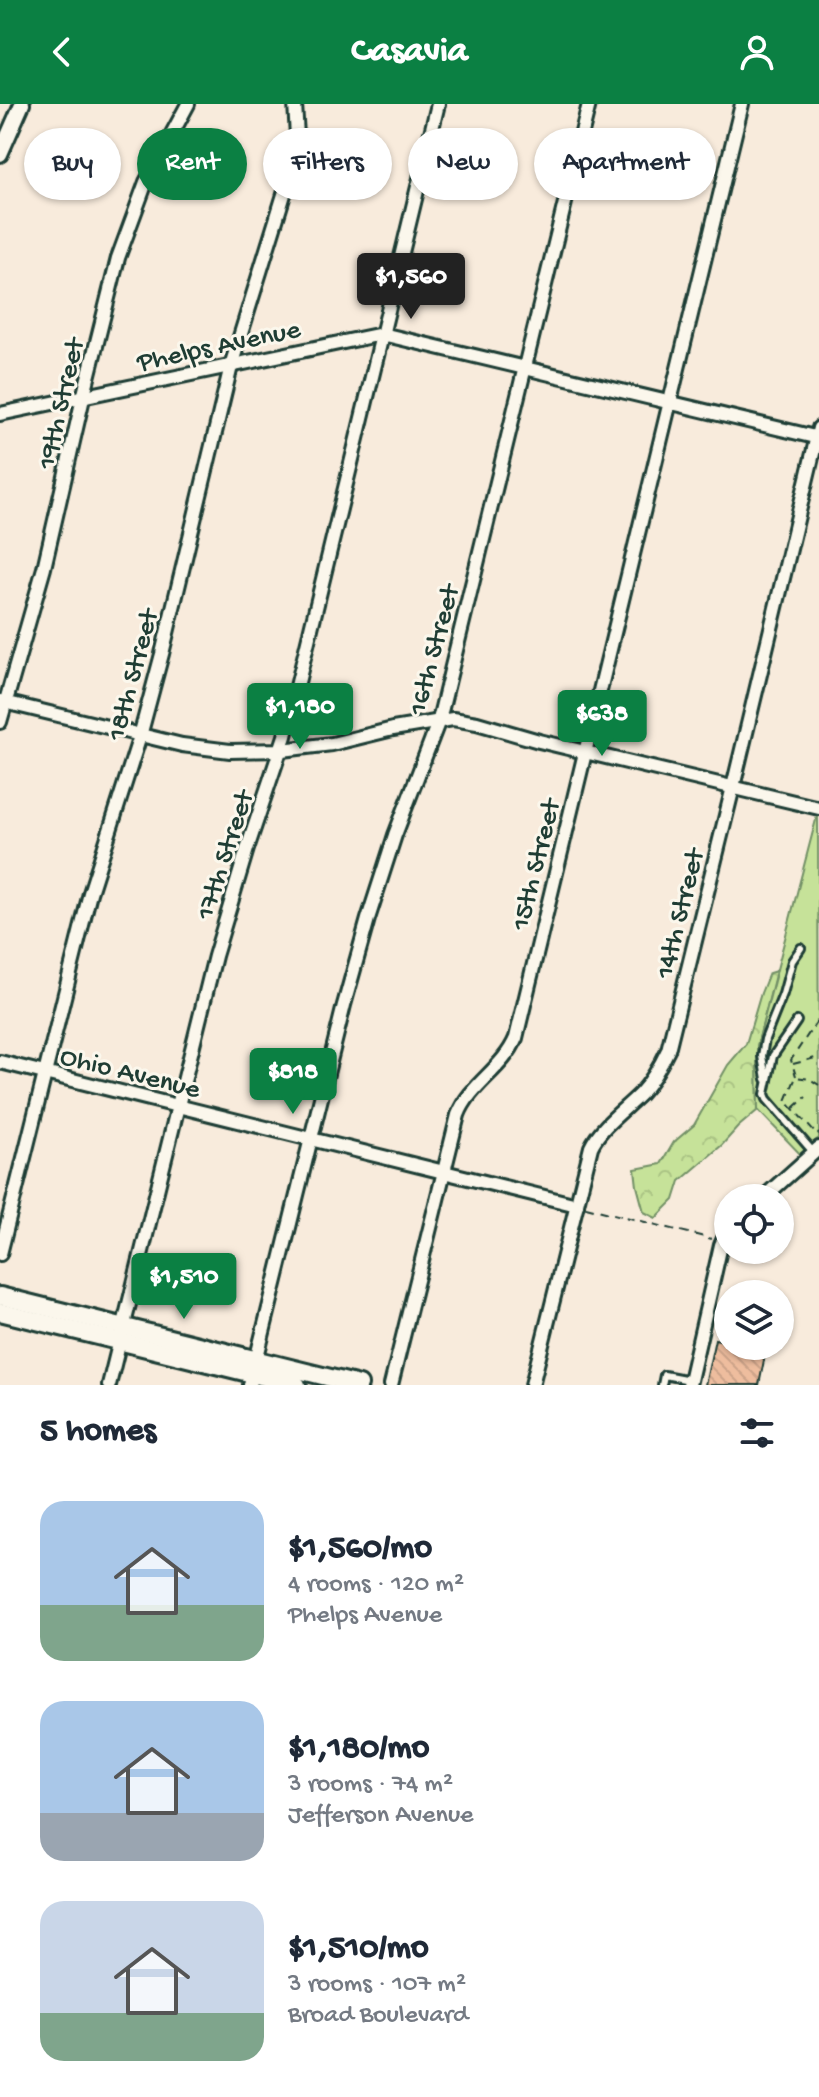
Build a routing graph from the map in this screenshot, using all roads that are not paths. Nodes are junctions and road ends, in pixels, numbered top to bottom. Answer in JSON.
{"nodes":[{"id":1,"x":22,"y":104,"type":"edge"},
{"id":2,"x":188,"y":104,"type":"edge"},
{"id":3,"x":295,"y":104,"type":"edge"},
{"id":4,"x":438,"y":104,"type":"edge"},
{"id":5,"x":589,"y":104,"type":"edge"},
{"id":6,"x":742,"y":104,"type":"edge"},
{"id":7,"x":0,"y":154,"type":"edge"},
{"id":8,"x":382,"y":334,"type":"junction"},
{"id":9,"x":231,"y":366,"type":"junction"},
{"id":10,"x":525,"y":367,"type":"junction"},
{"id":11,"x":83,"y":398,"type":"junction"},
{"id":12,"x":670,"y":402,"type":"junction"},
{"id":13,"x":0,"y":414,"type":"edge"},
{"id":14,"x":818,"y":434,"type":"edge"},
{"id":15,"x":2,"y":702,"type":"edge"},
{"id":16,"x":439,"y":720,"type":"junction"},
{"id":17,"x":0,"y":722,"type":"edge"},
{"id":18,"x":140,"y":736,"type":"junction"},
{"id":19,"x":282,"y":750,"type":"junction"},
{"id":20,"x":585,"y":752,"type":"junction"},
{"id":21,"x":733,"y":787,"type":"junction"},
{"id":22,"x":819,"y":808,"type":"edge"},
{"id":23,"x":801,"y":948,"type":"dead end"},
{"id":24,"x":797,"y":1021,"type":"dead end"},
{"id":25,"x":0,"y":1062,"type":"edge"},
{"id":26,"x":45,"y":1074,"type":"junction"},
{"id":27,"x":767,"y":1083,"type":"junction"},
{"id":28,"x":178,"y":1107,"type":"junction"},
{"id":29,"x":311,"y":1139,"type":"junction"},
{"id":30,"x":816,"y":1150,"type":"edge"},
{"id":31,"x":444,"y":1172,"type":"junction"},
{"id":32,"x":778,"y":1184,"type":"edge"},
{"id":33,"x":577,"y":1205,"type":"junction"},
{"id":34,"x":0,"y":1254,"type":"edge"},
{"id":35,"x":718,"y":1264,"type":"edge"},
{"id":36,"x":0,"y":1296,"type":"edge"},
{"id":37,"x":0,"y":1312,"type":"edge"},
{"id":38,"x":121,"y":1334,"type":"junction"},
{"id":39,"x":253,"y":1373,"type":"edge"},
{"id":40,"x":689,"y":1382,"type":"edge"},
{"id":41,"x":109,"y":1385,"type":"edge"},
{"id":42,"x":297,"y":1385,"type":"edge"},
{"id":43,"x":359,"y":1385,"type":"edge"},
{"id":44,"x":391,"y":1385,"type":"edge"},
{"id":45,"x":532,"y":1385,"type":"edge"},
{"id":46,"x":662,"y":1385,"type":"edge"}],
"edges":[{"from":1,"to":7,"type":"street"},
{"from":2,"to":11,"type":"street","name":"19th Street"},
{"from":3,"to":9,"type":"street","name":"18th Street"},
{"from":4,"to":8,"type":"street","name":"17th Street"},
{"from":5,"to":10,"type":"street","name":"16th Street"},
{"from":6,"to":12,"type":"street","name":"15th Street"},
{"from":8,"to":9,"type":"street","name":"Phelps Avenue"},
{"from":8,"to":10,"type":"street","name":"Phelps Avenue"},
{"from":8,"to":19,"type":"street","name":"17th Street"},
{"from":9,"to":11,"type":"street","name":"Phelps Avenue"},
{"from":9,"to":18,"type":"street","name":"18th Street"},
{"from":10,"to":12,"type":"street","name":"Phelps Avenue"},
{"from":10,"to":16,"type":"street","name":"16th Street"},
{"from":11,"to":13,"type":"street","name":"Phelps Avenue"},
{"from":11,"to":15,"type":"street","name":"19th Street"},
{"from":12,"to":14,"type":"street","name":"Phelps Avenue"},
{"from":12,"to":20,"type":"street","name":"15th Street"},
{"from":14,"to":21,"type":"street","name":"14th Street"},
{"from":15,"to":17,"type":"street","name":"19th Street"},
{"from":15,"to":18,"type":"street"},
{"from":16,"to":19,"type":"street"},
{"from":16,"to":20,"type":"street"},
{"from":16,"to":29,"type":"street","name":"16th Street"},
{"from":18,"to":19,"type":"street"},
{"from":18,"to":26,"type":"street","name":"18th Street"},
{"from":19,"to":28,"type":"street","name":"17th Street"},
{"from":20,"to":21,"type":"street"},
{"from":20,"to":31,"type":"street","name":"15th Street"},
{"from":21,"to":22,"type":"street"},
{"from":21,"to":33,"type":"street","name":"14th Street"},
{"from":23,"to":27,"type":"lane"},
{"from":24,"to":27,"type":"lane"},
{"from":25,"to":26,"type":"street","name":"Ohio Avenue"},
{"from":26,"to":28,"type":"street","name":"Ohio Avenue"},
{"from":26,"to":34,"type":"street","name":"18th Street"},
{"from":27,"to":30,"type":"lane"},
{"from":28,"to":29,"type":"street","name":"Ohio Avenue"},
{"from":28,"to":38,"type":"street","name":"17th Street"},
{"from":29,"to":31,"type":"street","name":"Ohio Avenue"},
{"from":29,"to":39,"type":"street","name":"16th Street"},
{"from":30,"to":32,"type":"street"},
{"from":31,"to":33,"type":"street","name":"Ohio Avenue"},
{"from":31,"to":44,"type":"street","name":"15th Street"},
{"from":33,"to":45,"type":"street","name":"14th Street"},
{"from":35,"to":40,"type":"street"},
{"from":36,"to":38,"type":"main road"},
{"from":37,"to":38,"type":"main road"},
{"from":38,"to":39,"type":"main road"},
{"from":38,"to":41,"type":"street","name":"17th Street"},
{"from":39,"to":42,"type":"main road"},
{"from":39,"to":43,"type":"main road"},
{"from":40,"to":46,"type":"lane"}]}
